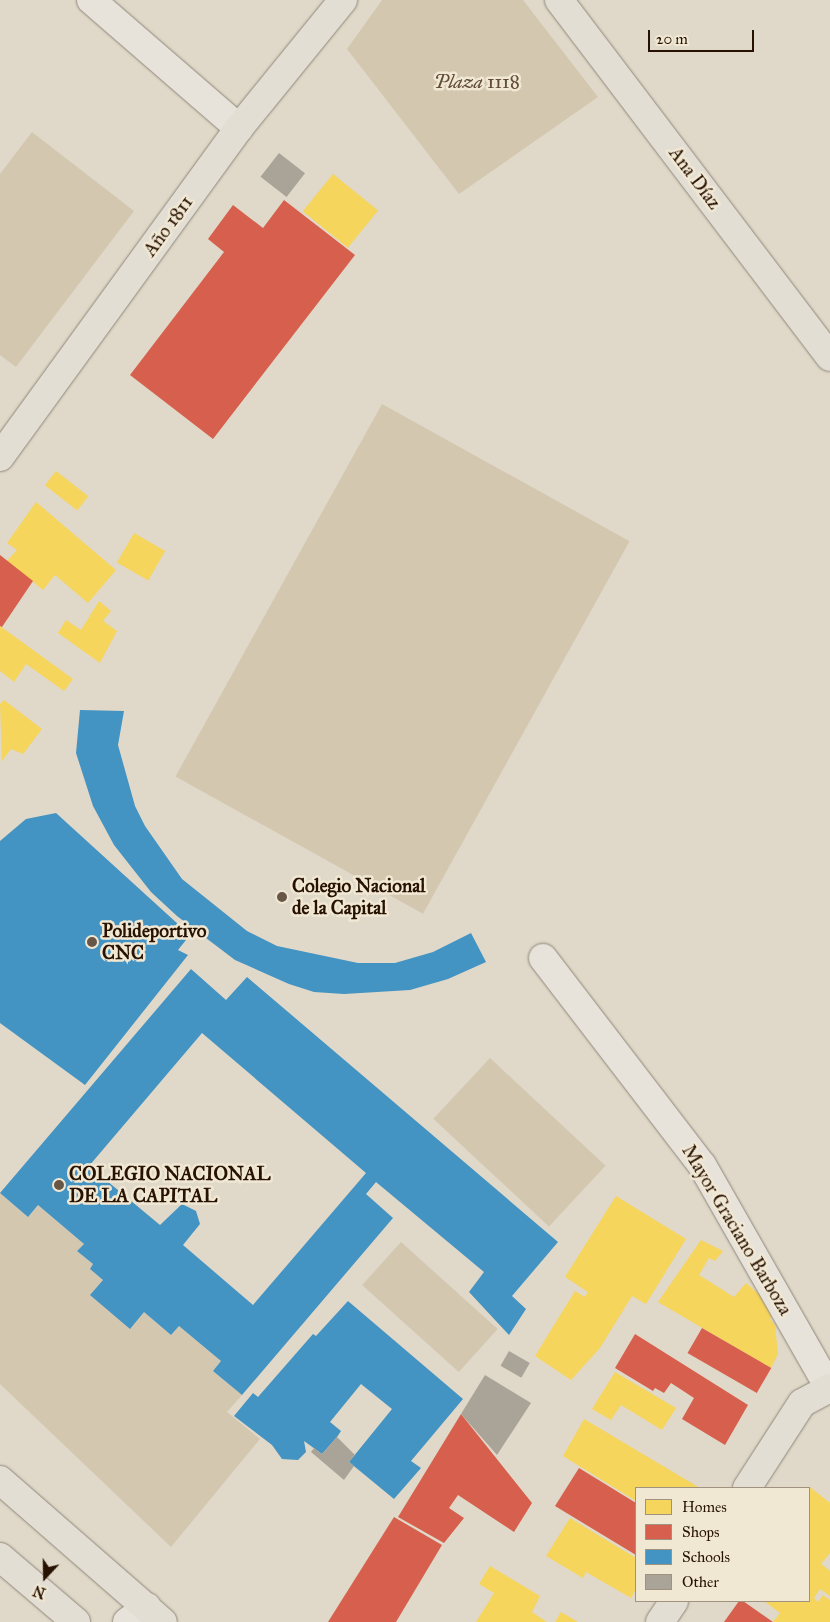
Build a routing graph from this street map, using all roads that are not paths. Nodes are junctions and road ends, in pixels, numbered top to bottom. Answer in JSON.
{"nodes":[{"id":1,"x":91,"y":0,"type":"edge"},
{"id":2,"x":343,"y":0,"type":"edge"},
{"id":3,"x":559,"y":0,"type":"edge"},
{"id":4,"x":239,"y":128,"type":"junction"},
{"id":5,"x":830,"y":356,"type":"edge"},
{"id":6,"x":0,"y":457,"type":"edge"},
{"id":7,"x":543,"y":958,"type":"dead end"},
{"id":8,"x":830,"y":1388,"type":"edge"},
{"id":9,"x":0,"y":1480,"type":"edge"},
{"id":10,"x":748,"y":1487,"type":"edge"},
{"id":11,"x":0,"y":1557,"type":"edge"},
{"id":12,"x":673,"y":1602,"type":"edge"},
{"id":13,"x":146,"y":1617,"type":"edge"},
{"id":14,"x":76,"y":1622,"type":"edge"},
{"id":15,"x":660,"y":1622,"type":"edge"}],
"edges":[{"from":1,"to":4,"type":"street"},
{"from":2,"to":4,"type":"main road","name":"Año 1811"},
{"from":3,"to":5,"type":"main road","name":"Ana Díaz"},
{"from":4,"to":6,"type":"main road","name":"Año 1811"},
{"from":7,"to":8,"type":"street","name":"Mayor Graciano Barboza"},
{"from":8,"to":10,"type":"main road"},
{"from":9,"to":13,"type":"main road"},
{"from":11,"to":14,"type":"main road"},
{"from":12,"to":15,"type":"main road"}]}
